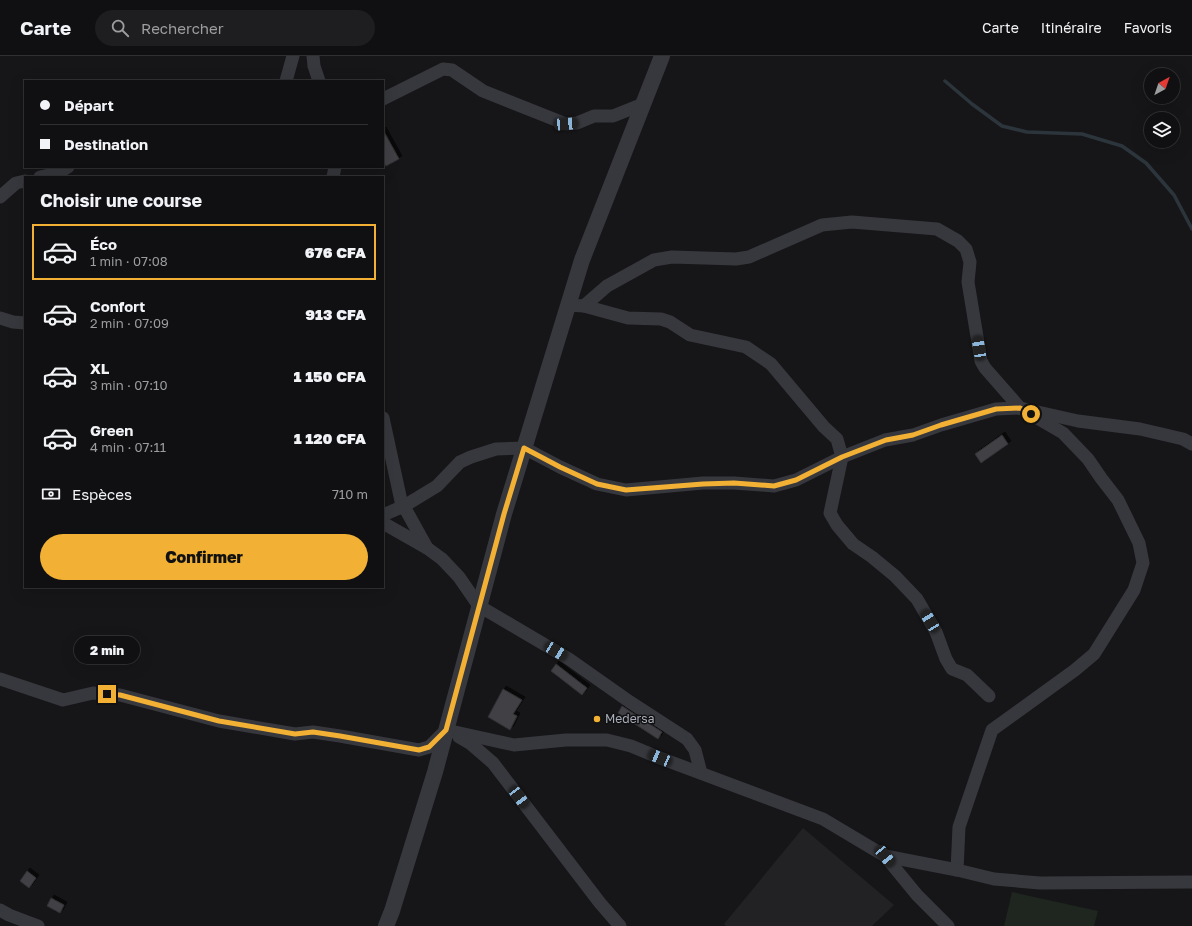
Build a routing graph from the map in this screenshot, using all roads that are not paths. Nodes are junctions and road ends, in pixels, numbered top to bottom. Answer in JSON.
{"nodes":[{"id":1,"x":293,"y":56,"type":"edge"},
{"id":2,"x":313,"y":56,"type":"edge"},
{"id":3,"x":662,"y":56,"type":"edge"},
{"id":4,"x":286,"y":80,"type":"edge"},
{"id":5,"x":319,"y":80,"type":"edge"},
{"id":6,"x":384,"y":98,"type":"edge"},
{"id":7,"x":643,"y":104,"type":"junction"},
{"id":8,"x":66,"y":168,"type":"edge"},
{"id":9,"x":44,"y":176,"type":"edge"},
{"id":10,"x":24,"y":181,"type":"edge"},
{"id":11,"x":0,"y":197,"type":"edge"},
{"id":12,"x":576,"y":305,"type":"junction"},
{"id":13,"x":0,"y":318,"type":"edge"},
{"id":14,"x":24,"y":323,"type":"edge"},
{"id":15,"x":1020,"y":408,"type":"junction"},
{"id":16,"x":384,"y":423,"type":"edge"},
{"id":17,"x":1192,"y":444,"type":"edge"},
{"id":18,"x":524,"y":448,"type":"junction"},
{"id":19,"x":842,"y":457,"type":"junction"},
{"id":20,"x":404,"y":506,"type":"junction"},
{"id":21,"x":384,"y":515,"type":"edge"},
{"id":22,"x":384,"y":524,"type":"edge"},
{"id":23,"x":427,"y":548,"type":"junction"},
{"id":24,"x":480,"y":606,"type":"junction"},
{"id":25,"x":0,"y":679,"type":"edge"},
{"id":26,"x":989,"y":696,"type":"dead end"},
{"id":27,"x":446,"y":730,"type":"junction"},
{"id":28,"x":701,"y":773,"type":"junction"},
{"id":29,"x":885,"y":856,"type":"junction"},
{"id":30,"x":957,"y":870,"type":"junction"},
{"id":31,"x":1192,"y":882,"type":"edge"},
{"id":32,"x":0,"y":910,"type":"edge"},
{"id":33,"x":38,"y":926,"type":"edge"},
{"id":34,"x":386,"y":926,"type":"edge"},
{"id":35,"x":620,"y":926,"type":"edge"},
{"id":36,"x":948,"y":926,"type":"edge"}],
"edges":[{"from":1,"to":4,"type":"street"},
{"from":2,"to":5,"type":"street"},
{"from":3,"to":7,"type":"street"},
{"from":6,"to":7,"type":"street"},
{"from":7,"to":12,"type":"street"},
{"from":8,"to":9,"type":"street"},
{"from":10,"to":11,"type":"street"},
{"from":12,"to":15,"type":"street"},
{"from":12,"to":18,"type":"street"},
{"from":12,"to":19,"type":"street"},
{"from":13,"to":14,"type":"street"},
{"from":15,"to":17,"type":"street"},
{"from":15,"to":19,"type":"street"},
{"from":15,"to":30,"type":"street"},
{"from":16,"to":20,"type":"street"},
{"from":18,"to":19,"type":"street"},
{"from":18,"to":20,"type":"street"},
{"from":18,"to":24,"type":"street"},
{"from":19,"to":26,"type":"street"},
{"from":20,"to":21,"type":"street"},
{"from":20,"to":23,"type":"street"},
{"from":22,"to":23,"type":"street"},
{"from":23,"to":24,"type":"street"},
{"from":24,"to":27,"type":"street"},
{"from":24,"to":28,"type":"street"},
{"from":25,"to":27,"type":"street"},
{"from":27,"to":28,"type":"street"},
{"from":27,"to":34,"type":"street"},
{"from":27,"to":35,"type":"street"},
{"from":28,"to":29,"type":"street"},
{"from":29,"to":30,"type":"street"},
{"from":29,"to":36,"type":"street"},
{"from":30,"to":31,"type":"street"},
{"from":32,"to":33,"type":"street"}]}
